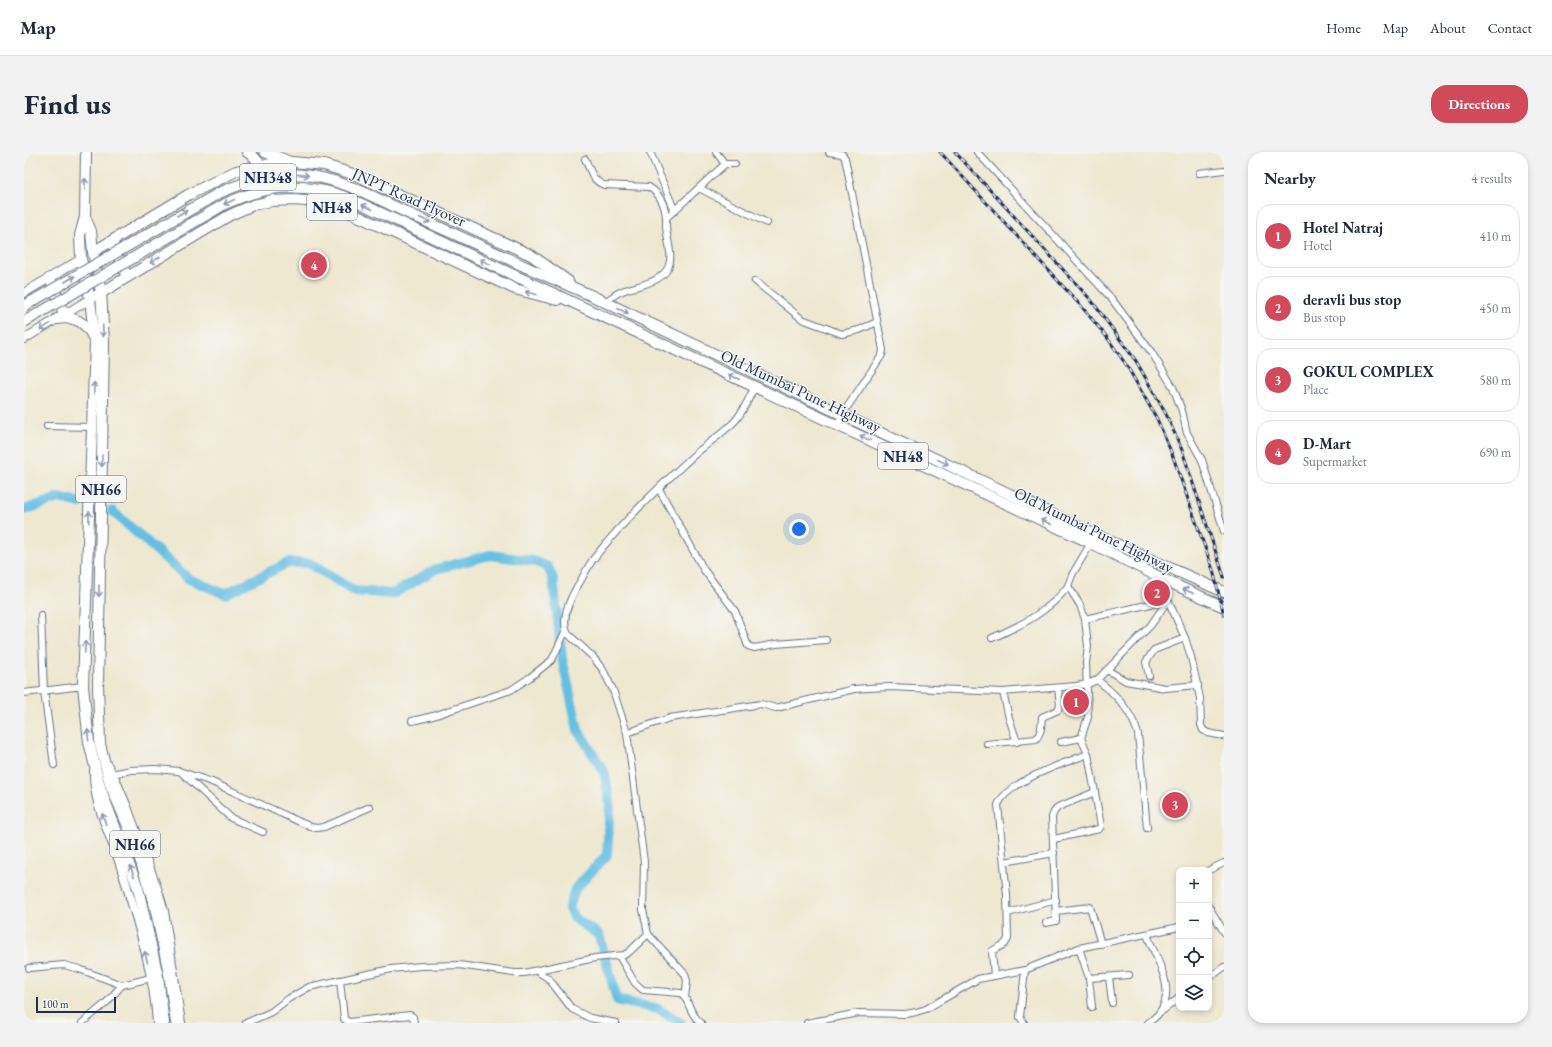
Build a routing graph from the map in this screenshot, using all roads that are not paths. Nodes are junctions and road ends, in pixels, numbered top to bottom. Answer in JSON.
{"nodes":[{"id":1,"x":86,"y":152,"type":"edge"},
{"id":2,"x":248,"y":152,"type":"edge"},
{"id":3,"x":266,"y":152,"type":"edge"},
{"id":4,"x":650,"y":152,"type":"edge"},
{"id":5,"x":716,"y":152,"type":"edge"},
{"id":6,"x":830,"y":152,"type":"edge"},
{"id":7,"x":977,"y":152,"type":"edge"},
{"id":8,"x":585,"y":159,"type":"dead end"},
{"id":9,"x":292,"y":162,"type":"junction"},
{"id":10,"x":725,"y":164,"type":"junction"},
{"id":11,"x":735,"y":164,"type":"dead end"},
{"id":12,"x":262,"y":165,"type":"junction"},
{"id":13,"x":1224,"y":170,"type":"edge"},
{"id":14,"x":1200,"y":174,"type":"dead end"},
{"id":15,"x":699,"y":188,"type":"junction"},
{"id":16,"x":272,"y":201,"type":"junction"},
{"id":17,"x":675,"y":211,"type":"junction"},
{"id":18,"x":85,"y":217,"type":"junction"},
{"id":19,"x":666,"y":218,"type":"junction"},
{"id":20,"x":767,"y":222,"type":"dead end"},
{"id":21,"x":112,"y":240,"type":"junction"},
{"id":22,"x":93,"y":252,"type":"junction"},
{"id":23,"x":81,"y":259,"type":"junction"},
{"id":24,"x":127,"y":277,"type":"junction"},
{"id":25,"x":50,"y":278,"type":"junction"},
{"id":26,"x":755,"y":281,"type":"dead end"},
{"id":27,"x":101,"y":292,"type":"junction"},
{"id":28,"x":24,"y":293,"type":"edge"},
{"id":29,"x":588,"y":294,"type":"junction"},
{"id":30,"x":90,"y":300,"type":"junction"},
{"id":31,"x":605,"y":302,"type":"junction"},
{"id":32,"x":24,"y":306,"type":"edge"},
{"id":33,"x":582,"y":306,"type":"junction"},
{"id":34,"x":60,"y":317,"type":"junction"},
{"id":35,"x":24,"y":322,"type":"edge"},
{"id":36,"x":877,"y":322,"type":"junction"},
{"id":37,"x":24,"y":339,"type":"edge"},
{"id":38,"x":95,"y":342,"type":"junction"},
{"id":39,"x":754,"y":386,"type":"junction"},
{"id":40,"x":842,"y":415,"type":"junction"},
{"id":41,"x":838,"y":425,"type":"junction"},
{"id":42,"x":47,"y":426,"type":"dead end"},
{"id":43,"x":92,"y":427,"type":"junction"},
{"id":44,"x":659,"y":489,"type":"junction"},
{"id":45,"x":1224,"y":531,"type":"edge"},
{"id":46,"x":1093,"y":539,"type":"junction"},
{"id":47,"x":1172,"y":570,"type":"junction"},
{"id":48,"x":1166,"y":581,"type":"junction"},
{"id":49,"x":1068,"y":586,"type":"junction"},
{"id":50,"x":1224,"y":592,"type":"edge"},
{"id":51,"x":1168,"y":600,"type":"junction"},
{"id":52,"x":1224,"y":607,"type":"edge"},
{"id":53,"x":41,"y":615,"type":"dead end"},
{"id":54,"x":1085,"y":619,"type":"junction"},
{"id":55,"x":565,"y":633,"type":"junction"},
{"id":56,"x":992,"y":638,"type":"dead end"},
{"id":57,"x":1185,"y":638,"type":"junction"},
{"id":58,"x":826,"y":640,"type":"dead end"},
{"id":59,"x":1107,"y":670,"type":"junction"},
{"id":60,"x":1149,"y":676,"type":"dead end"},
{"id":61,"x":1098,"y":680,"type":"junction"},
{"id":62,"x":1088,"y":684,"type":"junction"},
{"id":63,"x":1198,"y":685,"type":"junction"},
{"id":64,"x":83,"y":686,"type":"junction"},
{"id":65,"x":1058,"y":688,"type":"junction"},
{"id":66,"x":44,"y":691,"type":"junction"},
{"id":67,"x":1003,"y":692,"type":"junction"},
{"id":68,"x":24,"y":693,"type":"edge"},
{"id":69,"x":412,"y":721,"type":"dead end"},
{"id":70,"x":627,"y":733,"type":"junction"},
{"id":71,"x":1224,"y":736,"type":"edge"},
{"id":72,"x":1082,"y":738,"type":"junction"},
{"id":73,"x":1017,"y":742,"type":"junction"},
{"id":74,"x":1061,"y":742,"type":"dead end"},
{"id":75,"x":987,"y":744,"type":"dead end"},
{"id":76,"x":1088,"y":754,"type":"junction"},
{"id":77,"x":99,"y":760,"type":"junction"},
{"id":78,"x":54,"y":765,"type":"dead end"},
{"id":79,"x":179,"y":771,"type":"junction"},
{"id":80,"x":111,"y":779,"type":"junction"},
{"id":81,"x":1095,"y":792,"type":"junction"},
{"id":82,"x":370,"y":807,"type":"dead end"},
{"id":83,"x":1147,"y":828,"type":"dead end"},
{"id":84,"x":263,"y":832,"type":"dead end"},
{"id":85,"x":1054,"y":839,"type":"junction"},
{"id":86,"x":1054,"y":853,"type":"junction"},
{"id":87,"x":1004,"y":862,"type":"junction"},
{"id":88,"x":1224,"y":863,"type":"edge"},
{"id":89,"x":1212,"y":869,"type":"edge"},
{"id":90,"x":1056,"y":900,"type":"junction"},
{"id":91,"x":1056,"y":912,"type":"junction"},
{"id":92,"x":1008,"y":913,"type":"junction"},
{"id":93,"x":1214,"y":919,"type":"edge"},
{"id":94,"x":1224,"y":919,"type":"edge"},
{"id":95,"x":1046,"y":923,"type":"dead end"},
{"id":96,"x":1176,"y":928,"type":"edge"},
{"id":97,"x":1224,"y":932,"type":"edge"},
{"id":98,"x":648,"y":934,"type":"junction"},
{"id":99,"x":1147,"y":934,"type":"junction"},
{"id":100,"x":1101,"y":944,"type":"junction"},
{"id":101,"x":1079,"y":948,"type":"junction"},
{"id":102,"x":617,"y":956,"type":"junction"},
{"id":103,"x":1224,"y":967,"type":"edge"},
{"id":104,"x":29,"y":968,"type":"dead end"},
{"id":105,"x":1025,"y":970,"type":"junction"},
{"id":106,"x":537,"y":971,"type":"junction"},
{"id":107,"x":1129,"y":975,"type":"dead end"},
{"id":108,"x":994,"y":976,"type":"junction"},
{"id":109,"x":1212,"y":976,"type":"edge"},
{"id":110,"x":1109,"y":977,"type":"junction"},
{"id":111,"x":151,"y":978,"type":"junction"},
{"id":112,"x":1089,"y":978,"type":"junction"},
{"id":113,"x":340,"y":980,"type":"junction"},
{"id":114,"x":122,"y":984,"type":"junction"},
{"id":115,"x":685,"y":998,"type":"junction"},
{"id":116,"x":1176,"y":1000,"type":"edge"},
{"id":117,"x":1112,"y":1003,"type":"dead end"},
{"id":118,"x":1092,"y":1007,"type":"dead end"},
{"id":119,"x":1160,"y":1012,"type":"junction"},
{"id":120,"x":382,"y":1021,"type":"edge"},
{"id":121,"x":82,"y":1023,"type":"edge"},
{"id":122,"x":157,"y":1023,"type":"edge"},
{"id":123,"x":164,"y":1023,"type":"edge"},
{"id":124,"x":176,"y":1023,"type":"edge"},
{"id":125,"x":181,"y":1023,"type":"edge"},
{"id":126,"x":246,"y":1023,"type":"edge"},
{"id":127,"x":414,"y":1023,"type":"edge"},
{"id":128,"x":616,"y":1023,"type":"edge"},
{"id":129,"x":701,"y":1023,"type":"edge"},
{"id":130,"x":807,"y":1023,"type":"edge"},
{"id":131,"x":1024,"y":1023,"type":"edge"},
{"id":132,"x":1148,"y":1023,"type":"edge"}],
"edges":[{"from":18,"to":1,"type":"highway","one_way":true},
{"from":2,"to":12,"type":"highway"},
{"from":3,"to":9,"type":"highway","number":"NH48"},
{"from":4,"to":17,"type":"street"},
{"from":5,"to":10,"type":"street"},
{"from":6,"to":36,"type":"street"},
{"from":7,"to":45,"type":"street"},
{"from":8,"to":19,"type":"street"},
{"from":9,"to":12,"type":"highway"},
{"from":9,"to":29,"type":"highway","number":"NH48"},
{"from":10,"to":11,"type":"street"},
{"from":10,"to":15,"type":"street"},
{"from":12,"to":16,"type":"highway"},
{"from":12,"to":21,"type":"highway"},
{"from":13,"to":14,"type":"street"},
{"from":15,"to":17,"type":"street"},
{"from":15,"to":20,"type":"street"},
{"from":16,"to":24,"type":"highway","number":"NH48","one_way":true},
{"from":33,"to":16,"type":"highway","number":"NH48","one_way":true},
{"from":17,"to":19,"type":"street"},
{"from":18,"to":22,"type":"highway"},
{"from":18,"to":23,"type":"highway"},
{"from":19,"to":31,"type":"street"},
{"from":21,"to":22,"type":"highway"},
{"from":21,"to":24,"type":"highway"},
{"from":22,"to":27,"type":"highway"},
{"from":23,"to":25,"type":"street"},
{"from":23,"to":30,"type":"highway"},
{"from":24,"to":27,"type":"highway","number":"NH48"},
{"from":25,"to":28,"type":"street"},
{"from":25,"to":34,"type":"highway"},
{"from":26,"to":36,"type":"street"},
{"from":27,"to":30,"type":"highway","number":"NH48"},
{"from":27,"to":77,"type":"highway","number":"NH66","one_way":true},
{"from":29,"to":31,"type":"highway","name":"Old Mumbai Pune Highway","number":"NH48"},
{"from":32,"to":29,"type":"highway","name":"JNPT Road Flyover","number":"NH348","one_way":true,"bridge":true},
{"from":30,"to":34,"type":"street"},
{"from":30,"to":38,"type":"highway","number":"NH66"},
{"from":31,"to":40,"type":"highway","name":"Old Mumbai Pune Highway","number":"NH48","one_way":true},
{"from":33,"to":35,"type":"highway","name":"JNPT Road Flyover","number":"NH348","one_way":true,"bridge":true},
{"from":39,"to":33,"type":"highway","name":"Old Mumbai Pune Highway","number":"NH48","one_way":true},
{"from":34,"to":37,"type":"street","one_way":true},
{"from":34,"to":38,"type":"highway"},
{"from":36,"to":40,"type":"street"},
{"from":43,"to":38,"type":"highway","number":"NH66","one_way":true},
{"from":39,"to":41,"type":"highway","name":"Old Mumbai Pune Highway","number":"NH48"},
{"from":39,"to":44,"type":"street"},
{"from":40,"to":41,"type":"street"},
{"from":40,"to":46,"type":"highway","name":"Old Mumbai Pune Highway","number":"NH48","one_way":true},
{"from":46,"to":41,"type":"highway","name":"Old Mumbai Pune Highway","number":"NH48","one_way":true},
{"from":42,"to":43,"type":"street"},
{"from":64,"to":43,"type":"highway","number":"NH66","one_way":true},
{"from":44,"to":55,"type":"street"},
{"from":44,"to":58,"type":"street"},
{"from":46,"to":47,"type":"highway","name":"Old Mumbai Pune Highway","number":"NH48"},
{"from":46,"to":48,"type":"highway","name":"Old Mumbai Pune Highway","number":"NH48"},
{"from":46,"to":49,"type":"street"},
{"from":47,"to":48,"type":"highway"},
{"from":47,"to":50,"type":"highway","name":"Old Mumbai Pune Highway","number":"NH48"},
{"from":52,"to":48,"type":"highway","name":"Old Mumbai Pune Highway","number":"NH48","one_way":true},
{"from":49,"to":54,"type":"street"},
{"from":49,"to":56,"type":"street"},
{"from":51,"to":54,"type":"street"},
{"from":51,"to":57,"type":"street"},
{"from":51,"to":59,"type":"street"},
{"from":53,"to":66,"type":"street"},
{"from":54,"to":62,"type":"street"},
{"from":55,"to":69,"type":"street"},
{"from":55,"to":70,"type":"street"},
{"from":57,"to":60,"type":"street"},
{"from":57,"to":63,"type":"street"},
{"from":59,"to":61,"type":"street"},
{"from":59,"to":63,"type":"street"},
{"from":61,"to":62,"type":"street"},
{"from":61,"to":83,"type":"street"},
{"from":62,"to":65,"type":"street"},
{"from":62,"to":72,"type":"street"},
{"from":63,"to":71,"type":"street"},
{"from":64,"to":66,"type":"street"},
{"from":77,"to":64,"type":"highway","number":"NH66","one_way":true},
{"from":65,"to":67,"type":"street"},
{"from":65,"to":73,"type":"street"},
{"from":66,"to":68,"type":"street"},
{"from":66,"to":78,"type":"street"},
{"from":67,"to":70,"type":"street"},
{"from":67,"to":73,"type":"street"},
{"from":70,"to":98,"type":"street"},
{"from":72,"to":74,"type":"street"},
{"from":72,"to":76,"type":"street"},
{"from":73,"to":75,"type":"street"},
{"from":76,"to":81,"type":"street"},
{"from":76,"to":87,"type":"street"},
{"from":77,"to":80,"type":"highway","number":"NH66"},
{"from":111,"to":77,"type":"street","one_way":true},
{"from":123,"to":77,"type":"highway","number":"NH66","one_way":true},
{"from":79,"to":80,"type":"street"},
{"from":79,"to":82,"type":"street"},
{"from":79,"to":84,"type":"street"},
{"from":80,"to":124,"type":"highway","number":"NH66"},
{"from":80,"to":125,"type":"street"},
{"from":81,"to":85,"type":"street"},
{"from":81,"to":85,"type":"street"},
{"from":85,"to":86,"type":"street"},
{"from":86,"to":87,"type":"street"},
{"from":86,"to":90,"type":"street"},
{"from":87,"to":92,"type":"street"},
{"from":88,"to":89,"type":"street"},
{"from":90,"to":91,"type":"street"},
{"from":90,"to":92,"type":"street"},
{"from":91,"to":95,"type":"street"},
{"from":91,"to":100,"type":"street"},
{"from":92,"to":108,"type":"street"},
{"from":93,"to":94,"type":"street"},
{"from":93,"to":97,"type":"street"},
{"from":96,"to":99,"type":"street"},
{"from":98,"to":102,"type":"street"},
{"from":98,"to":115,"type":"street"},
{"from":99,"to":100,"type":"street"},
{"from":99,"to":119,"type":"street"},
{"from":100,"to":101,"type":"street"},
{"from":101,"to":105,"type":"street"},
{"from":101,"to":112,"type":"street"},
{"from":102,"to":106,"type":"street"},
{"from":102,"to":115,"type":"street"},
{"from":103,"to":109,"type":"street"},
{"from":104,"to":114,"type":"street"},
{"from":105,"to":108,"type":"street"},
{"from":105,"to":131,"type":"street"},
{"from":106,"to":113,"type":"street"},
{"from":106,"to":128,"type":"street"},
{"from":107,"to":110,"type":"street"},
{"from":108,"to":130,"type":"street"},
{"from":110,"to":112,"type":"street"},
{"from":110,"to":117,"type":"street"},
{"from":111,"to":114,"type":"street"},
{"from":111,"to":122,"type":"street"},
{"from":112,"to":118,"type":"street"},
{"from":113,"to":120,"type":"street"},
{"from":113,"to":126,"type":"street"},
{"from":114,"to":121,"type":"street"},
{"from":115,"to":129,"type":"street"},
{"from":116,"to":119,"type":"street"},
{"from":119,"to":132,"type":"street"},
{"from":120,"to":127,"type":"street"}]}
